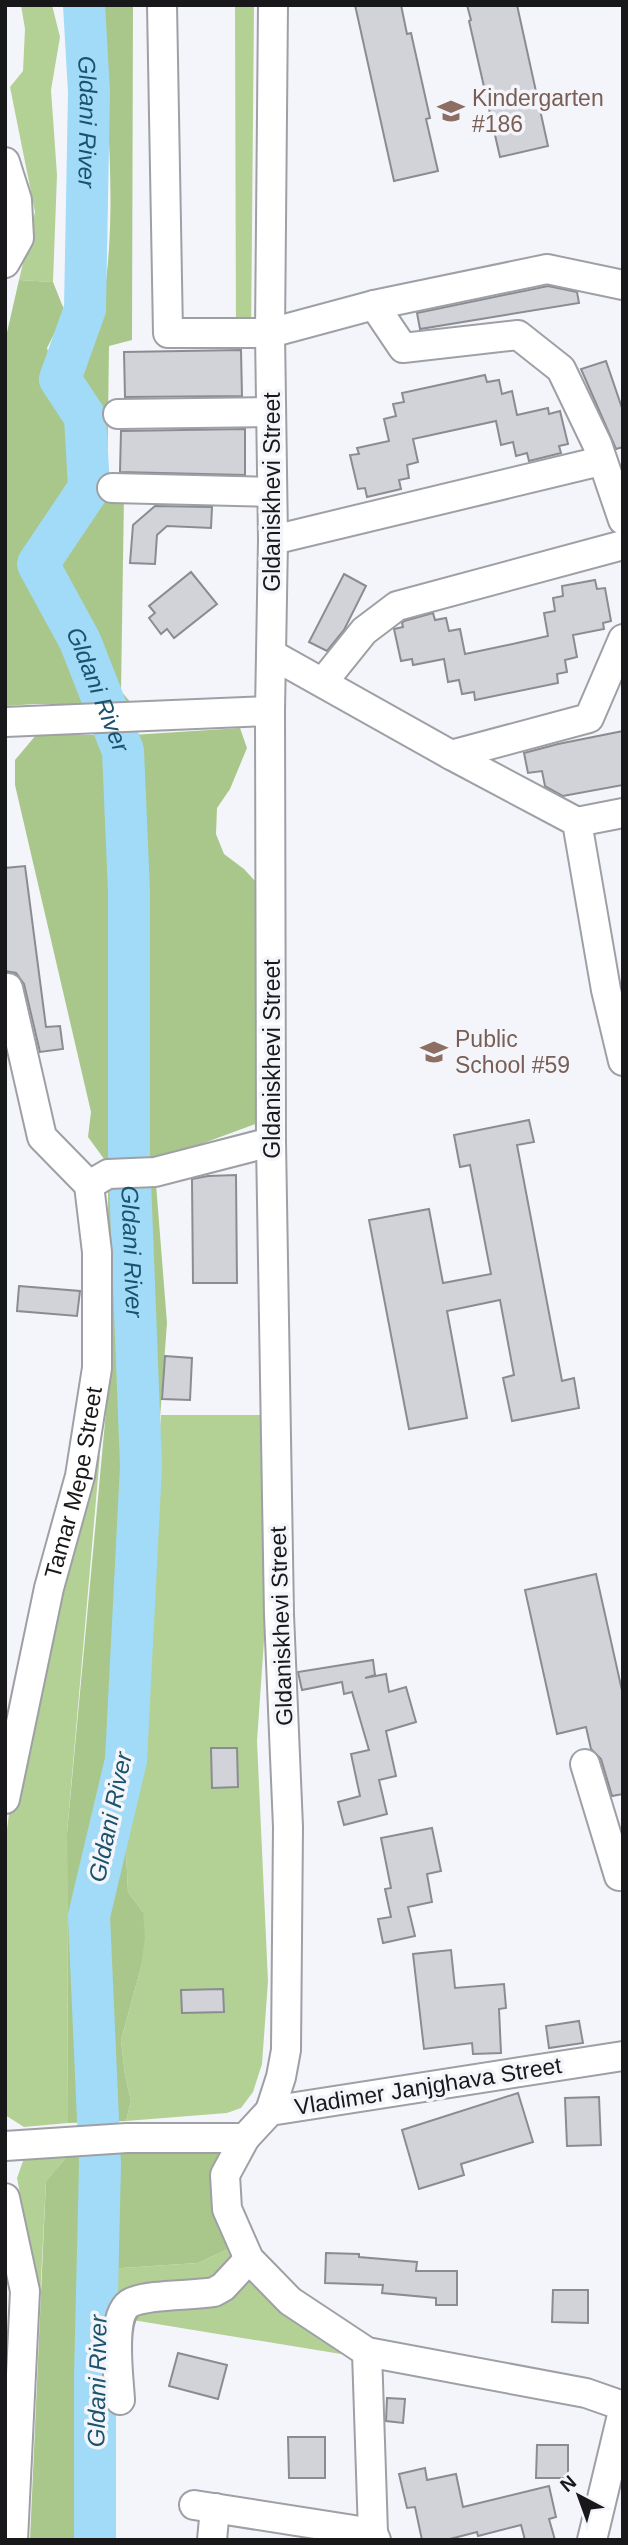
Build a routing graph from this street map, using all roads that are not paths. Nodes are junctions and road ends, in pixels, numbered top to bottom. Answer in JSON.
{"nodes":[{"id":1,"x":162,"y":5,"type":"edge"},
{"id":2,"x":273,"y":5,"type":"edge"},
{"id":3,"x":5,"y":162,"type":"edge"},
{"id":4,"x":5,"y":263,"type":"edge"},
{"id":5,"x":623,"y":285,"type":"edge"},
{"id":6,"x":374,"y":305,"type":"junction"},
{"id":7,"x":270,"y":333,"type":"junction"},
{"id":8,"x":271,"y":412,"type":"junction"},
{"id":9,"x":118,"y":414,"type":"dead end"},
{"id":10,"x":601,"y":461,"type":"junction"},
{"id":11,"x":112,"y":488,"type":"dead end"},
{"id":12,"x":272,"y":492,"type":"junction"},
{"id":13,"x":623,"y":520,"type":"edge"},
{"id":14,"x":274,"y":540,"type":"junction"},
{"id":15,"x":623,"y":545,"type":"edge"},
{"id":16,"x":623,"y":639,"type":"edge"},
{"id":17,"x":271,"y":654,"type":"junction"},
{"id":18,"x":323,"y":682,"type":"junction"},
{"id":19,"x":270,"y":711,"type":"junction"},
{"id":20,"x":18,"y":724,"type":"edge"},
{"id":21,"x":451,"y":755,"type":"junction"},
{"id":22,"x":623,"y":813,"type":"edge"},
{"id":23,"x":577,"y":822,"type":"junction"},
{"id":24,"x":5,"y":988,"type":"edge"},
{"id":25,"x":623,"y":1061,"type":"edge"},
{"id":26,"x":271,"y":1142,"type":"junction"},
{"id":27,"x":98,"y":1180,"type":"junction"},
{"id":28,"x":585,"y":1764,"type":"dead end"},
{"id":29,"x":7,"y":1785,"type":"edge"},
{"id":30,"x":622,"y":1880,"type":"edge"},
{"id":31,"x":623,"y":2056,"type":"edge"},
{"id":32,"x":270,"y":2111,"type":"junction"},
{"id":33,"x":245,"y":2138,"type":"junction"},
{"id":34,"x":5,"y":2146,"type":"edge"},
{"id":35,"x":5,"y":2198,"type":"edge"},
{"id":36,"x":249,"y":2259,"type":"junction"},
{"id":37,"x":367,"y":2352,"type":"junction"},
{"id":38,"x":120,"y":2400,"type":"dead end"},
{"id":39,"x":623,"y":2408,"type":"edge"},
{"id":40,"x":375,"y":2536,"type":"edge"},
{"id":41,"x":13,"y":2540,"type":"edge"},
{"id":42,"x":212,"y":2540,"type":"edge"},
{"id":43,"x":592,"y":2540,"type":"edge"}],
"edges":[{"from":1,"to":7,"type":"street"},
{"from":2,"to":7,"type":"street","name":"Gldaniskhevi Street"},
{"from":3,"to":4,"type":"street"},
{"from":5,"to":6,"type":"street"},
{"from":6,"to":7,"type":"street"},
{"from":6,"to":10,"type":"street"},
{"from":7,"to":8,"type":"street","name":"Gldaniskhevi Street"},
{"from":8,"to":9,"type":"street"},
{"from":8,"to":12,"type":"street","name":"Gldaniskhevi Street"},
{"from":10,"to":13,"type":"street"},
{"from":10,"to":14,"type":"street"},
{"from":11,"to":12,"type":"street"},
{"from":12,"to":14,"type":"street","name":"Gldaniskhevi Street"},
{"from":14,"to":17,"type":"street","name":"Gldaniskhevi Street"},
{"from":15,"to":18,"type":"street"},
{"from":16,"to":21,"type":"street"},
{"from":17,"to":18,"type":"street"},
{"from":17,"to":19,"type":"street","name":"Gldaniskhevi Street"},
{"from":18,"to":21,"type":"street"},
{"from":19,"to":20,"type":"street"},
{"from":19,"to":26,"type":"street","name":"Gldaniskhevi Street"},
{"from":21,"to":23,"type":"street"},
{"from":22,"to":23,"type":"street"},
{"from":23,"to":25,"type":"street"},
{"from":24,"to":27,"type":"street"},
{"from":26,"to":27,"type":"street"},
{"from":26,"to":32,"type":"street","name":"Gldaniskhevi Street"},
{"from":27,"to":29,"type":"street","name":"Tamar Mepe Street"},
{"from":28,"to":30,"type":"street"},
{"from":31,"to":32,"type":"street","name":"Vladimer Janjghava Street"},
{"from":32,"to":33,"type":"street","name":"Vladimer Janjghava Street"},
{"from":33,"to":34,"type":"street"},
{"from":33,"to":36,"type":"street","name":"Vladimer Janjghava Street"},
{"from":35,"to":41,"type":"street"},
{"from":36,"to":37,"type":"street","name":"Vladimer Janjghava Street"},
{"from":36,"to":38,"type":"street"},
{"from":37,"to":39,"type":"street","name":"Vladimer Janjghava Street"},
{"from":37,"to":40,"type":"street"},
{"from":39,"to":43,"type":"street"},
{"from":40,"to":42,"type":"street"}]}
